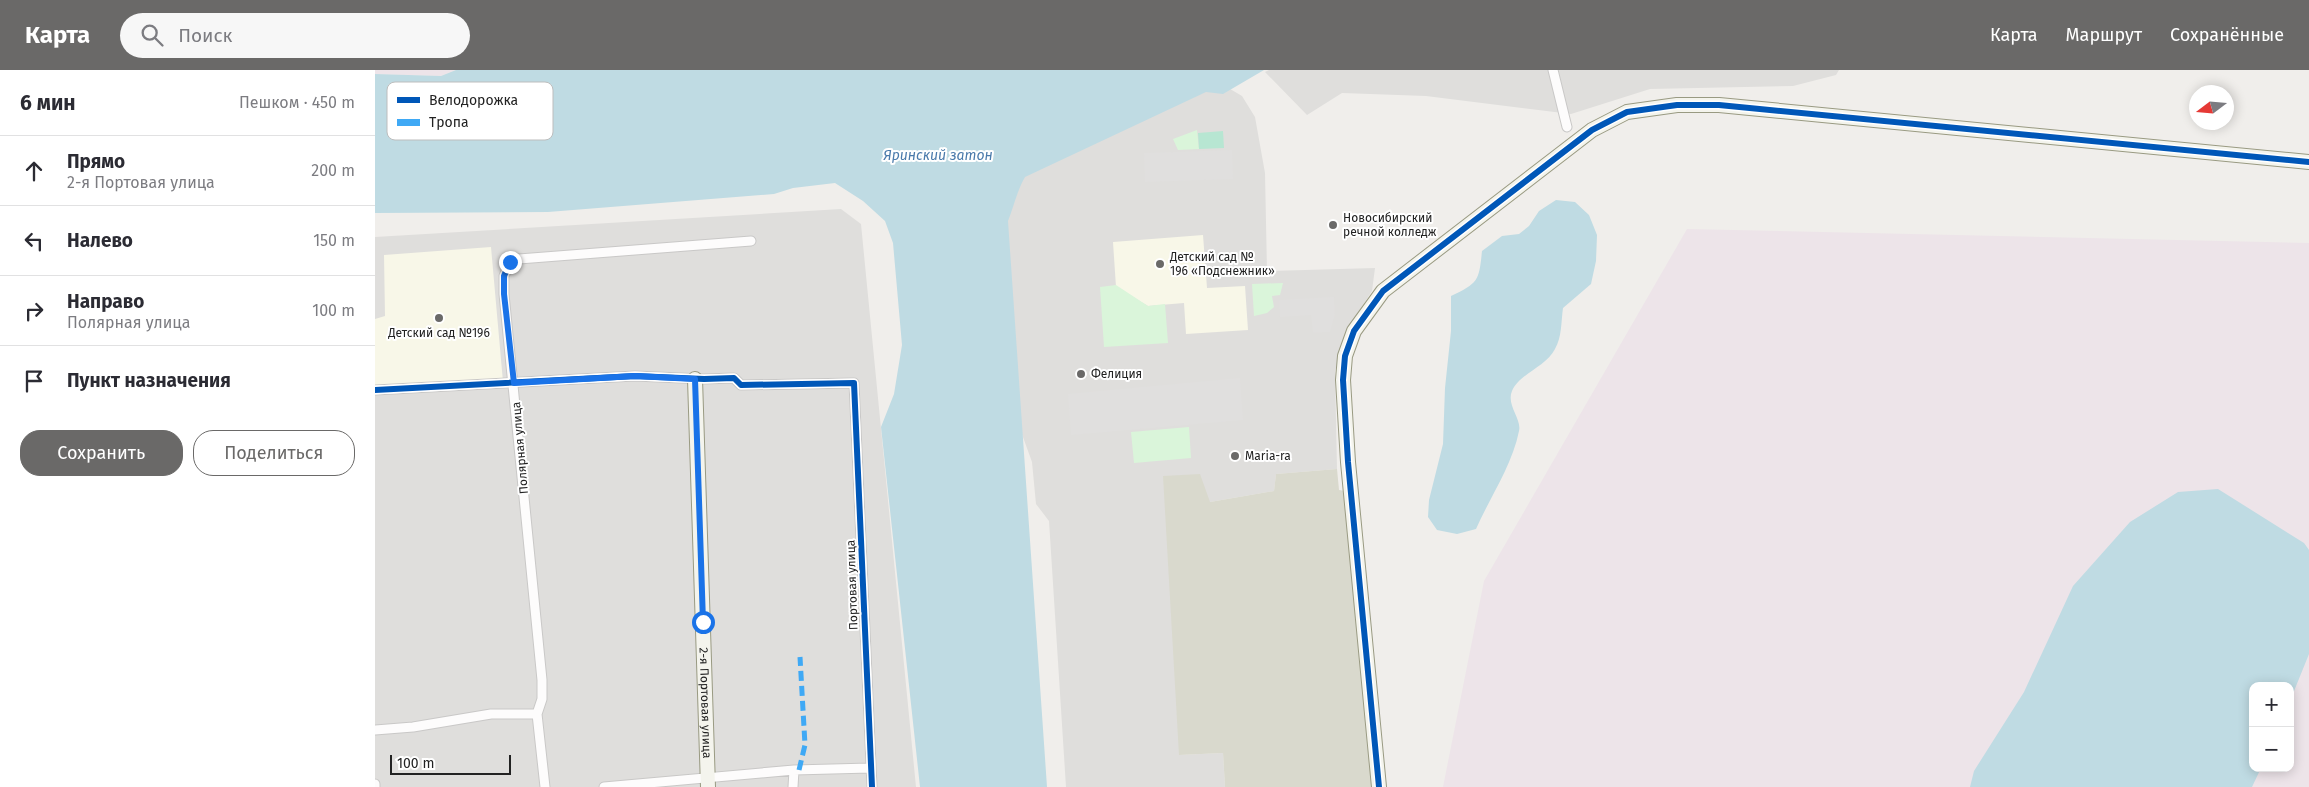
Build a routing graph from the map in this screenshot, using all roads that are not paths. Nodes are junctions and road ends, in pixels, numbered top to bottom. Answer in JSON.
{"nodes":[{"id":1,"x":1553,"y":70,"type":"edge"},
{"id":2,"x":1567,"y":127,"type":"dead end"},
{"id":3,"x":2309,"y":162,"type":"edge"},
{"id":4,"x":751,"y":242,"type":"dead end"},
{"id":5,"x":695,"y":379,"type":"junction"},
{"id":6,"x":514,"y":383,"type":"junction"},
{"id":7,"x":375,"y":390,"type":"edge"},
{"id":8,"x":537,"y":714,"type":"junction"},
{"id":9,"x":375,"y":730,"type":"edge"},
{"id":10,"x":870,"y":768,"type":"junction"},
{"id":11,"x":794,"y":770,"type":"junction"},
{"id":12,"x":708,"y":782,"type":"edge"},
{"id":13,"x":545,"y":787,"type":"edge"},
{"id":14,"x":604,"y":787,"type":"edge"},
{"id":15,"x":793,"y":787,"type":"edge"},
{"id":16,"x":872,"y":787,"type":"edge"},
{"id":17,"x":1379,"y":787,"type":"edge"}],
"edges":[{"from":1,"to":2,"type":"street"},
{"from":3,"to":17,"type":"street"},
{"from":4,"to":6,"type":"street","name":"Полярная улица"},
{"from":5,"to":6,"type":"street"},
{"from":5,"to":10,"type":"street","name":"Портовая улица"},
{"from":5,"to":12,"type":"street","name":"2-я Портовая улица"},
{"from":6,"to":7,"type":"street"},
{"from":6,"to":8,"type":"street","name":"Полярная улица"},
{"from":8,"to":9,"type":"street"},
{"from":8,"to":13,"type":"street","name":"Полярная улица"},
{"from":10,"to":11,"type":"street"},
{"from":10,"to":16,"type":"street","name":"Портовая улица"},
{"from":11,"to":12,"type":"street"},
{"from":11,"to":15,"type":"street"},
{"from":12,"to":14,"type":"street"}]}
